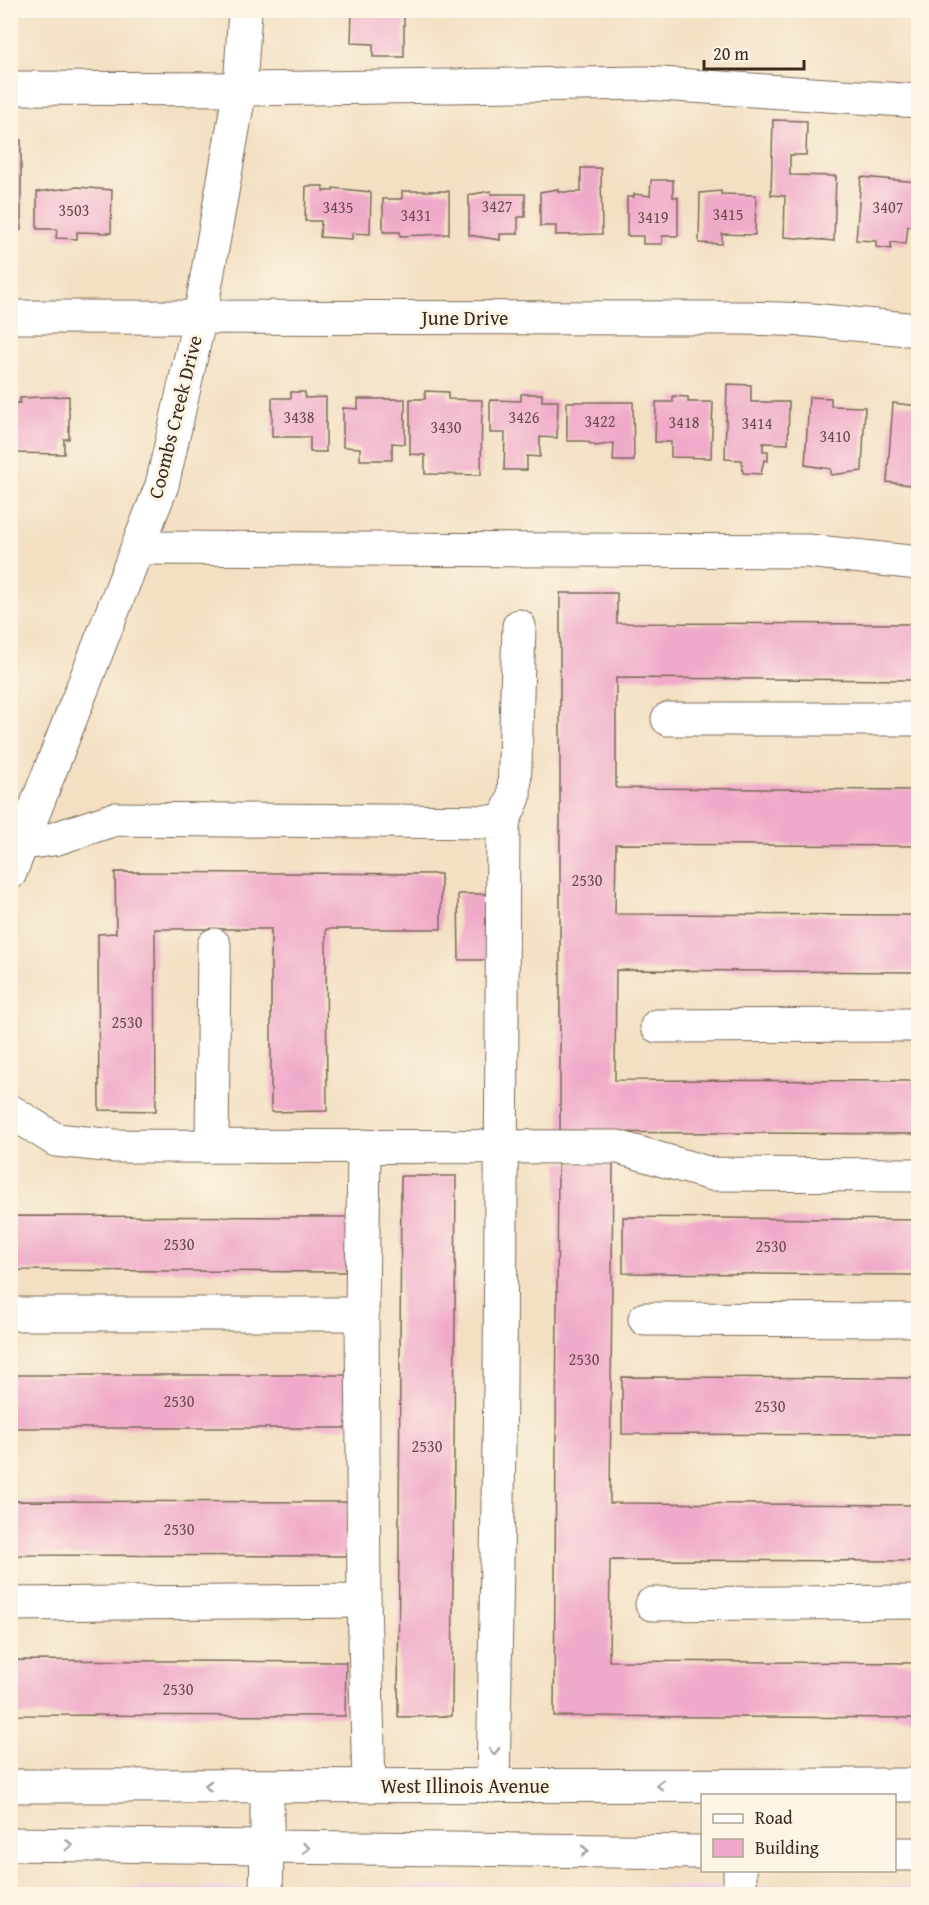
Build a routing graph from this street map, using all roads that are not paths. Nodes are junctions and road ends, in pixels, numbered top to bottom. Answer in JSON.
{"nodes":[{"id":1,"x":245,"y":10,"type":"edge"},
{"id":2,"x":10,"y":88,"type":"edge"},
{"id":3,"x":240,"y":89,"type":"junction"},
{"id":4,"x":918,"y":101,"type":"edge"},
{"id":5,"x":10,"y":317,"type":"edge"},
{"id":6,"x":200,"y":317,"type":"junction"},
{"id":7,"x":918,"y":330,"type":"edge"},
{"id":8,"x":138,"y":548,"type":"junction"},
{"id":9,"x":918,"y":563,"type":"edge"},
{"id":10,"x":519,"y":626,"type":"dead end"},
{"id":11,"x":668,"y":719,"type":"dead end"},
{"id":12,"x":918,"y":719,"type":"edge"},
{"id":13,"x":503,"y":822,"type":"junction"},
{"id":14,"x":23,"y":843,"type":"junction"},
{"id":15,"x":10,"y":873,"type":"edge"},
{"id":16,"x":214,"y":945,"type":"dead end"},
{"id":17,"x":918,"y":1024,"type":"edge"},
{"id":18,"x":657,"y":1026,"type":"dead end"},
{"id":19,"x":10,"y":1111,"type":"edge"},
{"id":20,"x":212,"y":1146,"type":"junction"},
{"id":21,"x":364,"y":1146,"type":"junction"},
{"id":22,"x":501,"y":1146,"type":"junction"},
{"id":23,"x":918,"y":1174,"type":"edge"},
{"id":24,"x":10,"y":1314,"type":"edge"},
{"id":25,"x":362,"y":1314,"type":"junction"},
{"id":26,"x":645,"y":1319,"type":"dead end"},
{"id":27,"x":918,"y":1320,"type":"edge"},
{"id":28,"x":364,"y":1601,"type":"junction"},
{"id":29,"x":918,"y":1602,"type":"edge"},
{"id":30,"x":10,"y":1604,"type":"edge"},
{"id":31,"x":652,"y":1604,"type":"dead end"},
{"id":32,"x":918,"y":1785,"type":"edge"},
{"id":33,"x":10,"y":1786,"type":"edge"},
{"id":34,"x":267,"y":1786,"type":"junction"},
{"id":35,"x":369,"y":1786,"type":"junction"},
{"id":36,"x":493,"y":1786,"type":"junction"},
{"id":37,"x":739,"y":1790,"type":"edge"},
{"id":38,"x":10,"y":1844,"type":"edge"},
{"id":39,"x":267,"y":1847,"type":"junction"},
{"id":40,"x":701,"y":1852,"type":"edge"},
{"id":41,"x":896,"y":1854,"type":"edge"},
{"id":42,"x":918,"y":1854,"type":"edge"},
{"id":43,"x":740,"y":1872,"type":"edge"},
{"id":44,"x":266,"y":1894,"type":"edge"},
{"id":45,"x":740,"y":1894,"type":"edge"}],
"edges":[{"from":1,"to":3,"type":"street","name":"Coombs Creek Drive"},
{"from":2,"to":3,"type":"street"},
{"from":3,"to":4,"type":"street"},
{"from":3,"to":6,"type":"street","name":"Coombs Creek Drive"},
{"from":5,"to":6,"type":"street","name":"June Drive"},
{"from":6,"to":7,"type":"street","name":"June Drive"},
{"from":6,"to":8,"type":"street","name":"Coombs Creek Drive"},
{"from":8,"to":9,"type":"street"},
{"from":8,"to":14,"type":"street","name":"Coombs Creek Drive"},
{"from":10,"to":13,"type":"street"},
{"from":11,"to":12,"type":"street"},
{"from":13,"to":14,"type":"street"},
{"from":13,"to":22,"type":"street"},
{"from":14,"to":15,"type":"street","name":"Coombs Creek Drive"},
{"from":16,"to":20,"type":"street"},
{"from":17,"to":18,"type":"street"},
{"from":19,"to":20,"type":"street"},
{"from":20,"to":21,"type":"street"},
{"from":21,"to":22,"type":"street"},
{"from":21,"to":25,"type":"street"},
{"from":22,"to":23,"type":"street"},
{"from":22,"to":36,"type":"street","one_way":true},
{"from":24,"to":25,"type":"street"},
{"from":25,"to":28,"type":"street"},
{"from":26,"to":27,"type":"street"},
{"from":28,"to":30,"type":"street"},
{"from":28,"to":35,"type":"street"},
{"from":29,"to":31,"type":"street"},
{"from":32,"to":37,"type":"street","name":"West Illinois Avenue"},
{"from":34,"to":33,"type":"street","name":"West Illinois Avenue","one_way":true},
{"from":34,"to":35,"type":"street","name":"West Illinois Avenue"},
{"from":34,"to":39,"type":"street"},
{"from":35,"to":36,"type":"street","name":"West Illinois Avenue"},
{"from":37,"to":36,"type":"street","name":"West Illinois Avenue","one_way":true},
{"from":38,"to":39,"type":"street","one_way":true},
{"from":39,"to":40,"type":"street","one_way":true},
{"from":39,"to":44,"type":"street"},
{"from":41,"to":42,"type":"street"},
{"from":43,"to":45,"type":"street"}]}
